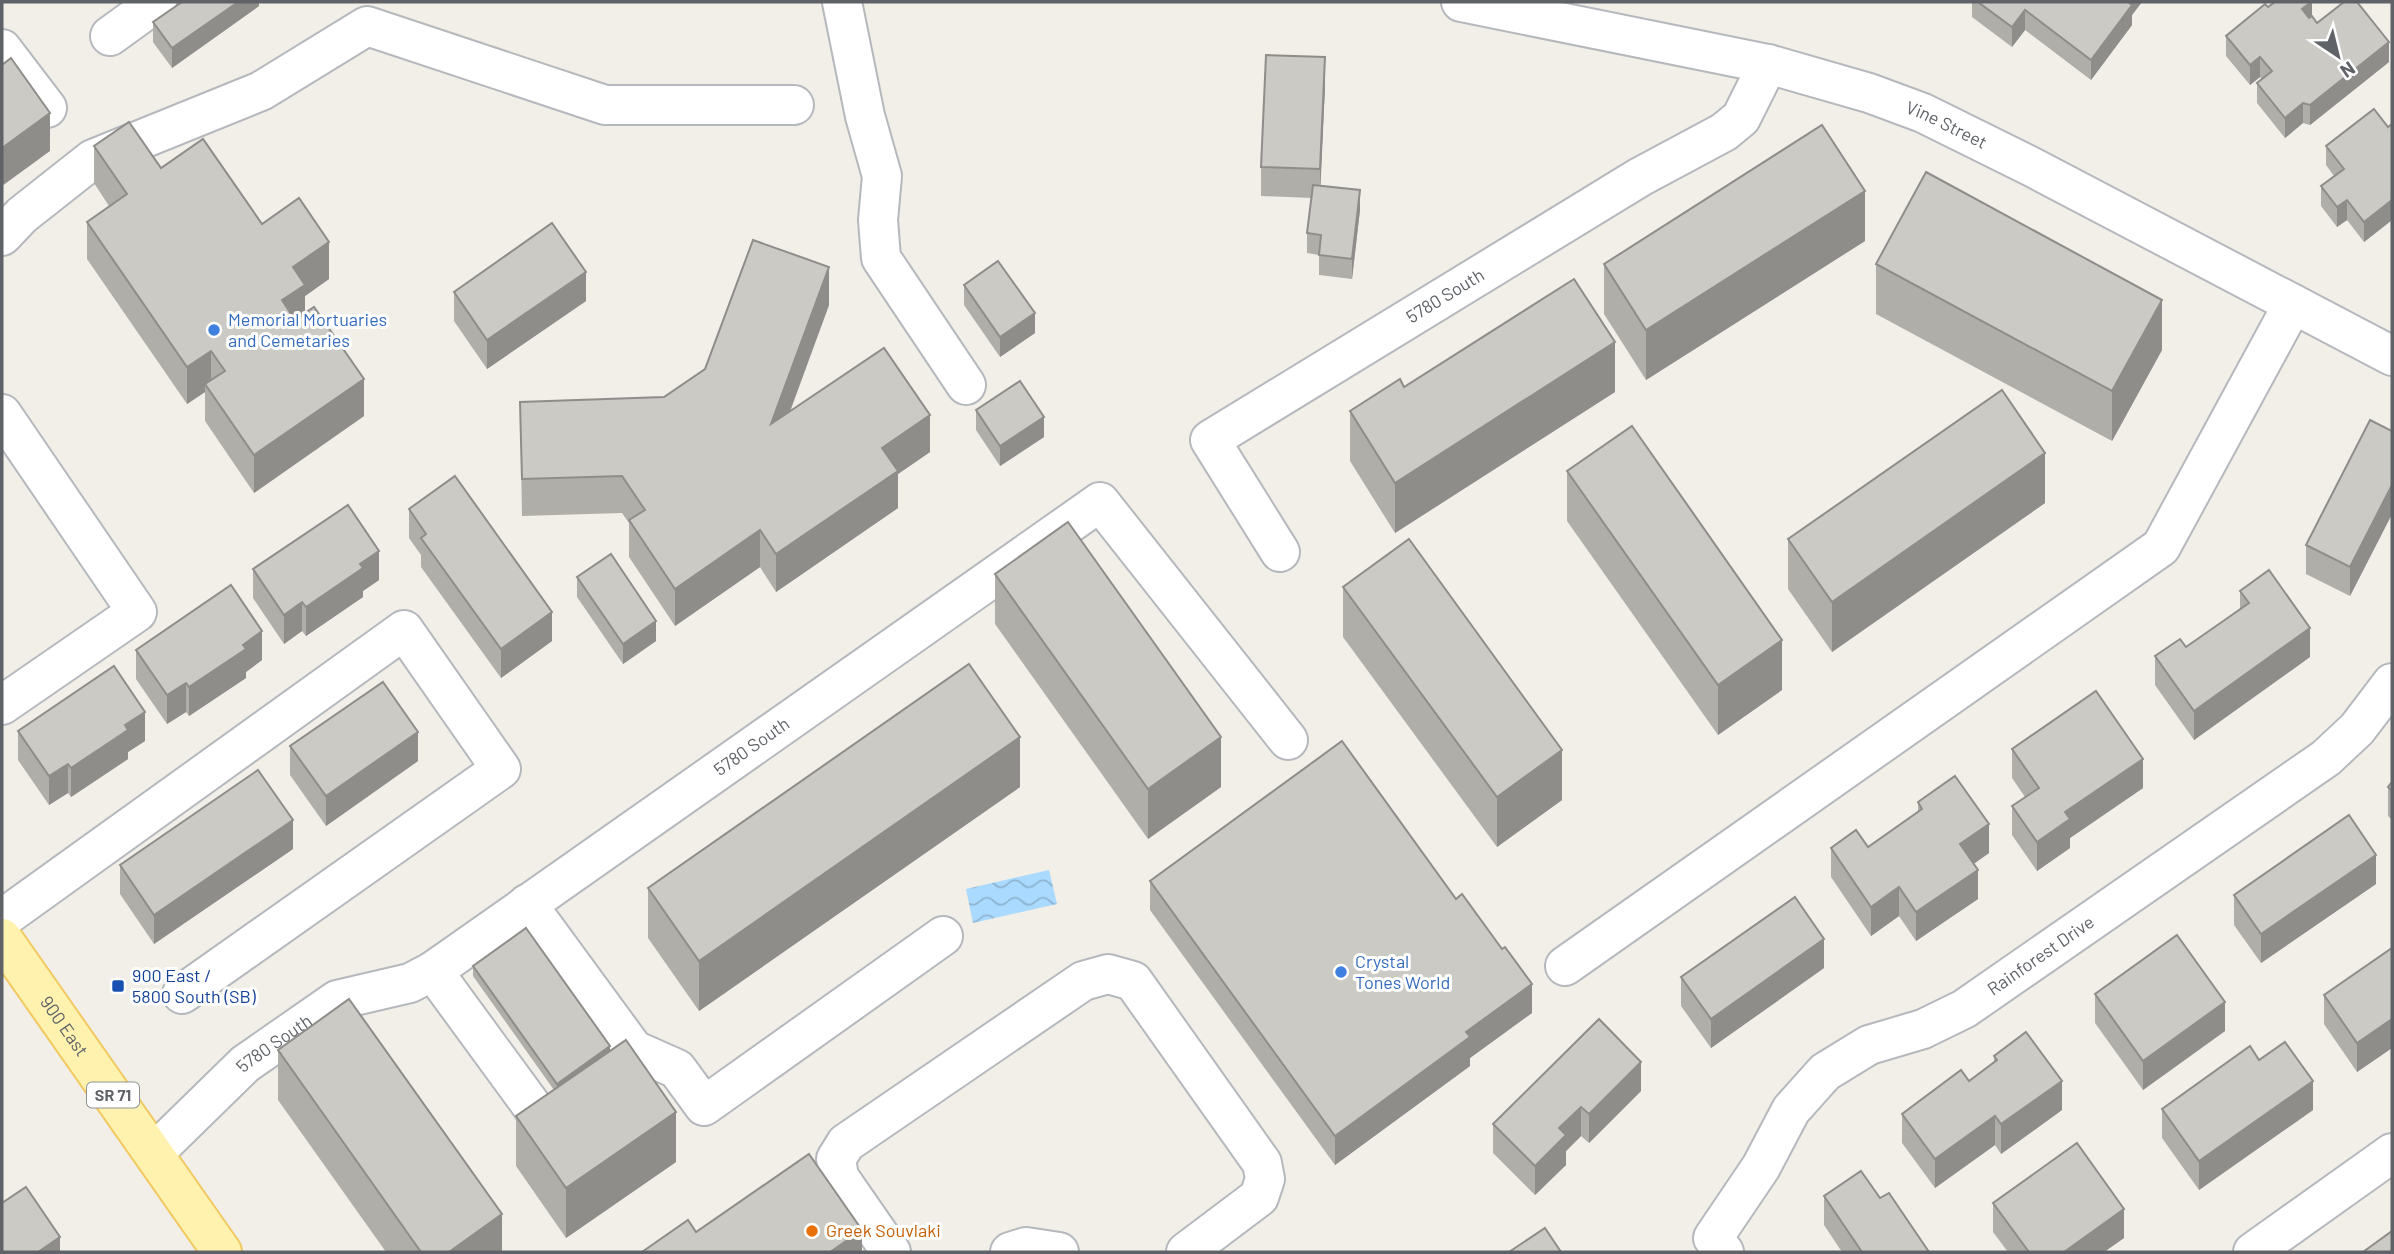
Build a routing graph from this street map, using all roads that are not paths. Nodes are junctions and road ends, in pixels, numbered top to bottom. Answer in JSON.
{"nodes":[{"id":1,"x":157,"y":2,"type":"edge"},
{"id":2,"x":842,"y":2,"type":"edge"},
{"id":3,"x":1461,"y":2,"type":"edge"},
{"id":4,"x":370,"y":14,"type":"edge"},
{"id":5,"x":110,"y":36,"type":"dead end"},
{"id":6,"x":2,"y":49,"type":"edge"},
{"id":7,"x":1768,"y":64,"type":"junction"},
{"id":8,"x":794,"y":105,"type":"dead end"},
{"id":9,"x":47,"y":108,"type":"edge"},
{"id":10,"x":2,"y":236,"type":"edge"},
{"id":11,"x":2293,"y":304,"type":"junction"},
{"id":12,"x":2392,"y":356,"type":"edge"},
{"id":13,"x":966,"y":385,"type":"dead end"},
{"id":14,"x":2,"y":414,"type":"edge"},
{"id":15,"x":1280,"y":552,"type":"dead end"},
{"id":16,"x":2392,"y":683,"type":"edge"},
{"id":17,"x":2,"y":705,"type":"edge"},
{"id":18,"x":1288,"y":740,"type":"dead end"},
{"id":19,"x":527,"y":904,"type":"junction"},
{"id":20,"x":2,"y":919,"type":"edge"},
{"id":21,"x":943,"y":936,"type":"dead end"},
{"id":22,"x":2,"y":938,"type":"edge"},
{"id":23,"x":1565,"y":966,"type":"dead end"},
{"id":24,"x":433,"y":971,"type":"junction"},
{"id":25,"x":183,"y":994,"type":"dead end"},
{"id":26,"x":534,"y":1109,"type":"edge"},
{"id":27,"x":154,"y":1153,"type":"junction"},
{"id":28,"x":2392,"y":1153,"type":"edge"},
{"id":29,"x":1718,"y":1245,"type":"edge"},
{"id":30,"x":222,"y":1252,"type":"edge"},
{"id":31,"x":891,"y":1252,"type":"edge"},
{"id":32,"x":1010,"y":1252,"type":"edge"},
{"id":33,"x":1059,"y":1252,"type":"edge"},
{"id":34,"x":1186,"y":1252,"type":"edge"},
{"id":35,"x":2253,"y":1252,"type":"edge"}],
"edges":[{"from":1,"to":5,"type":"street"},
{"from":2,"to":13,"type":"street"},
{"from":3,"to":7,"type":"street","name":"Vine Street"},
{"from":4,"to":8,"type":"street"},
{"from":4,"to":10,"type":"street"},
{"from":6,"to":9,"type":"street"},
{"from":7,"to":11,"type":"street","name":"Vine Street"},
{"from":7,"to":15,"type":"street","name":"5780 South"},
{"from":11,"to":12,"type":"street","name":"Vine Street"},
{"from":11,"to":23,"type":"street"},
{"from":14,"to":17,"type":"street"},
{"from":16,"to":29,"type":"street","name":"Rainforest Drive"},
{"from":18,"to":19,"type":"street","name":"5780 South"},
{"from":19,"to":21,"type":"street"},
{"from":19,"to":24,"type":"street","name":"5780 South"},
{"from":20,"to":25,"type":"street"},
{"from":22,"to":27,"type":"main road","name":"900 East","number":"SR 71"},
{"from":24,"to":26,"type":"street"},
{"from":24,"to":27,"type":"street","name":"5780 South"},
{"from":27,"to":30,"type":"main road","name":"900 East","number":"SR 71"},
{"from":28,"to":35,"type":"street"},
{"from":31,"to":34,"type":"street"},
{"from":32,"to":33,"type":"street"}]}
